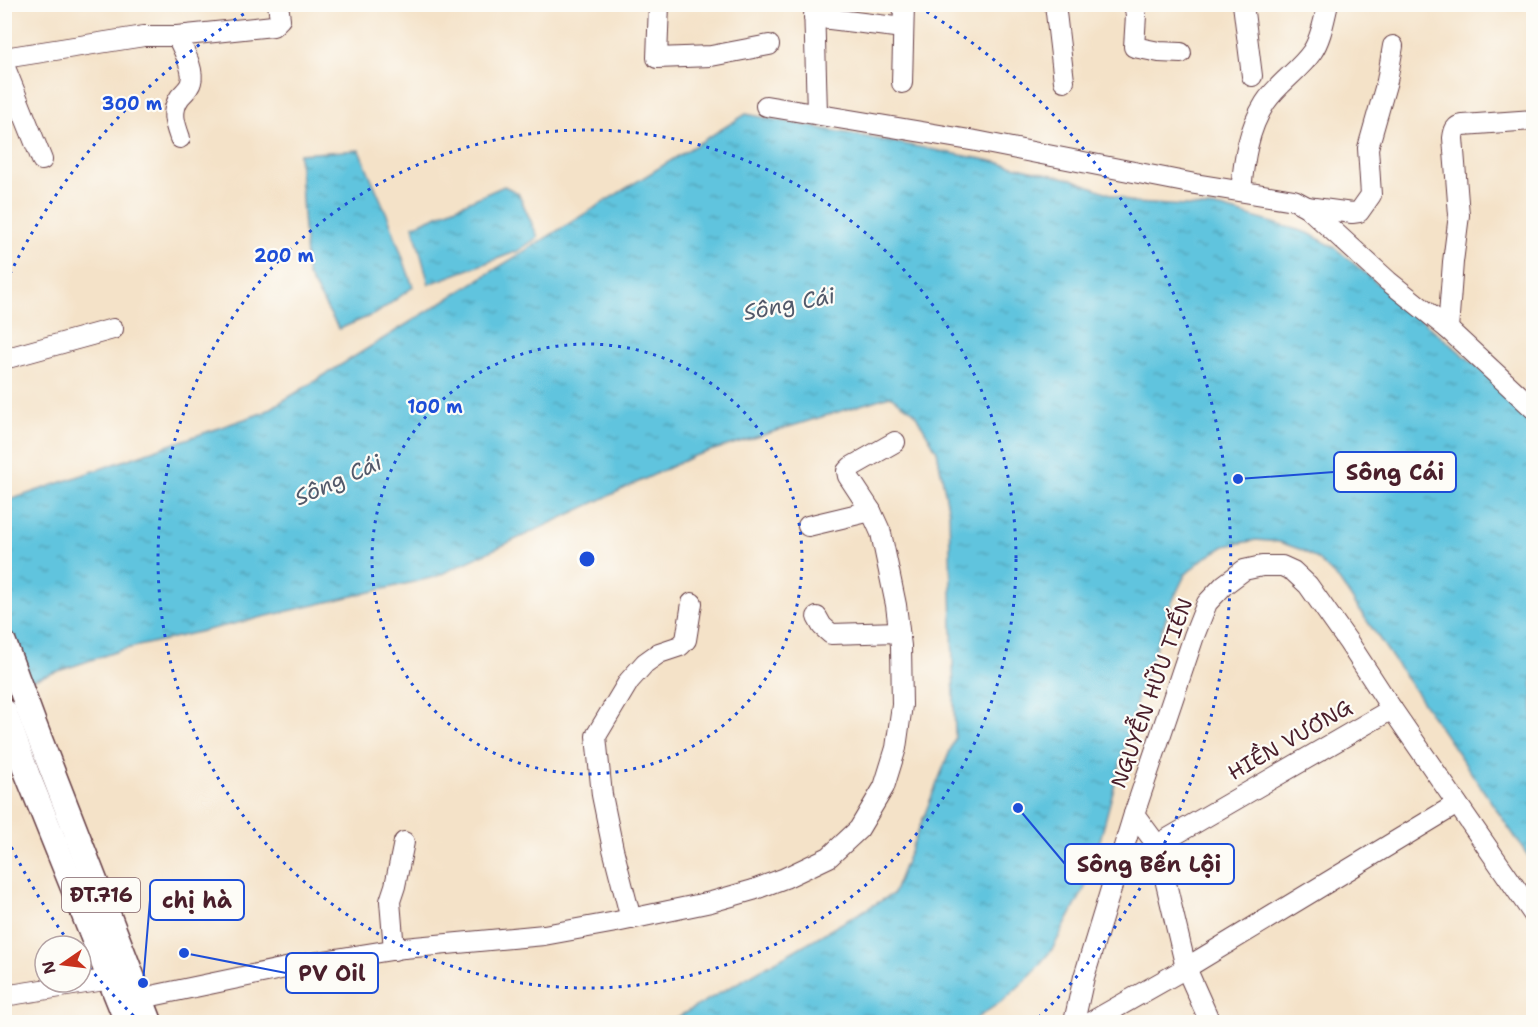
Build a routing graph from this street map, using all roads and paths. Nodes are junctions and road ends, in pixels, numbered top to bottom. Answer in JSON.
{"nodes":[{"id":1,"x":278,"y":4,"type":"edge"},
{"id":2,"x":659,"y":4,"type":"edge"},
{"id":3,"x":904,"y":4,"type":"edge"},
{"id":4,"x":1055,"y":4,"type":"edge"},
{"id":5,"x":1134,"y":4,"type":"edge"},
{"id":6,"x":1243,"y":4,"type":"edge"},
{"id":7,"x":1328,"y":4,"type":"edge"},
{"id":8,"x":814,"y":11,"type":"edge"},
{"id":9,"x":903,"y":28,"type":"junction"},
{"id":10,"x":177,"y":36,"type":"junction"},
{"id":11,"x":769,"y":45,"type":"dead end"},
{"id":12,"x":1393,"y":46,"type":"dead end"},
{"id":13,"x":1181,"y":53,"type":"dead end"},
{"id":14,"x":4,"y":58,"type":"edge"},
{"id":15,"x":4,"y":65,"type":"edge"},
{"id":16,"x":1252,"y":76,"type":"dead end"},
{"id":17,"x":1064,"y":81,"type":"dead end"},
{"id":18,"x":902,"y":83,"type":"dead end"},
{"id":19,"x":766,"y":106,"type":"dead end"},
{"id":20,"x":817,"y":113,"type":"junction"},
{"id":21,"x":1533,"y":120,"type":"edge"},
{"id":22,"x":180,"y":138,"type":"dead end"},
{"id":23,"x":42,"y":160,"type":"dead end"},
{"id":24,"x":1241,"y":191,"type":"junction"},
{"id":25,"x":1307,"y":207,"type":"junction"},
{"id":26,"x":113,"y":329,"type":"dead end"},
{"id":27,"x":1448,"y":329,"type":"junction"},
{"id":28,"x":4,"y":359,"type":"edge"},
{"id":29,"x":1533,"y":409,"type":"edge"},
{"id":30,"x":895,"y":442,"type":"dead end"},
{"id":31,"x":871,"y":511,"type":"junction"},
{"id":32,"x":808,"y":526,"type":"dead end"},
{"id":33,"x":692,"y":603,"type":"dead end"},
{"id":34,"x":817,"y":617,"type":"dead end"},
{"id":35,"x":900,"y":633,"type":"junction"},
{"id":36,"x":4,"y":643,"type":"edge"},
{"id":37,"x":1392,"y":709,"type":"junction"},
{"id":38,"x":4,"y":711,"type":"edge"},
{"id":39,"x":1456,"y":804,"type":"junction"},
{"id":40,"x":1134,"y":814,"type":"junction"},
{"id":41,"x":404,"y":842,"type":"dead end"},
{"id":42,"x":1157,"y":845,"type":"junction"},
{"id":43,"x":1533,"y":915,"type":"edge"},
{"id":44,"x":631,"y":919,"type":"junction"},
{"id":45,"x":394,"y":950,"type":"junction"},
{"id":46,"x":1186,"y":968,"type":"junction"},
{"id":47,"x":121,"y":975,"type":"junction"},
{"id":48,"x":4,"y":996,"type":"edge"},
{"id":49,"x":142,"y":998,"type":"junction"},
{"id":50,"x":128,"y":1023,"type":"edge"},
{"id":51,"x":150,"y":1023,"type":"edge"},
{"id":52,"x":1074,"y":1023,"type":"edge"},
{"id":53,"x":1091,"y":1023,"type":"edge"},
{"id":54,"x":1210,"y":1023,"type":"edge"}],
"edges":[{"from":1,"to":10,"type":"street"},
{"from":2,"to":11,"type":"street"},
{"from":3,"to":9,"type":"street"},
{"from":4,"to":17,"type":"street"},
{"from":5,"to":13,"type":"street"},
{"from":6,"to":16,"type":"street"},
{"from":7,"to":24,"type":"street"},
{"from":8,"to":9,"type":"street"},
{"from":8,"to":20,"type":"street"},
{"from":9,"to":18,"type":"street"},
{"from":10,"to":14,"type":"street"},
{"from":10,"to":22,"type":"street"},
{"from":12,"to":25,"type":"street"},
{"from":15,"to":23,"type":"street"},
{"from":19,"to":20,"type":"street"},
{"from":20,"to":24,"type":"street"},
{"from":21,"to":27,"type":"street"},
{"from":24,"to":25,"type":"street"},
{"from":25,"to":27,"type":"street"},
{"from":26,"to":28,"type":"street"},
{"from":27,"to":29,"type":"street"},
{"from":30,"to":31,"type":"street"},
{"from":31,"to":32,"type":"street"},
{"from":31,"to":35,"type":"street"},
{"from":33,"to":44,"type":"street"},
{"from":34,"to":35,"type":"street"},
{"from":35,"to":44,"type":"street"},
{"from":36,"to":47,"type":"main road","number":"ĐT.716"},
{"from":37,"to":39,"type":"street"},
{"from":37,"to":40,"type":"street","name":"NGUYỄN HỮU TIẾN"},
{"from":37,"to":42,"type":"street","name":"HIỀN VƯƠNG"},
{"from":38,"to":47,"type":"main road","number":"ĐT.716"},
{"from":39,"to":43,"type":"street"},
{"from":39,"to":46,"type":"street"},
{"from":40,"to":42,"type":"street"},
{"from":40,"to":52,"type":"street","name":"NGUYỄN HỮU TIẾN"},
{"from":41,"to":45,"type":"street"},
{"from":42,"to":46,"type":"street"},
{"from":44,"to":45,"type":"street"},
{"from":45,"to":49,"type":"street"},
{"from":46,"to":53,"type":"street"},
{"from":46,"to":54,"type":"street"},
{"from":47,"to":48,"type":"street"},
{"from":47,"to":49,"type":"main road","number":"ĐT.716"},
{"from":47,"to":50,"type":"main road","number":"ĐT.716"},
{"from":49,"to":51,"type":"main road","number":"ĐT.716"}]}
